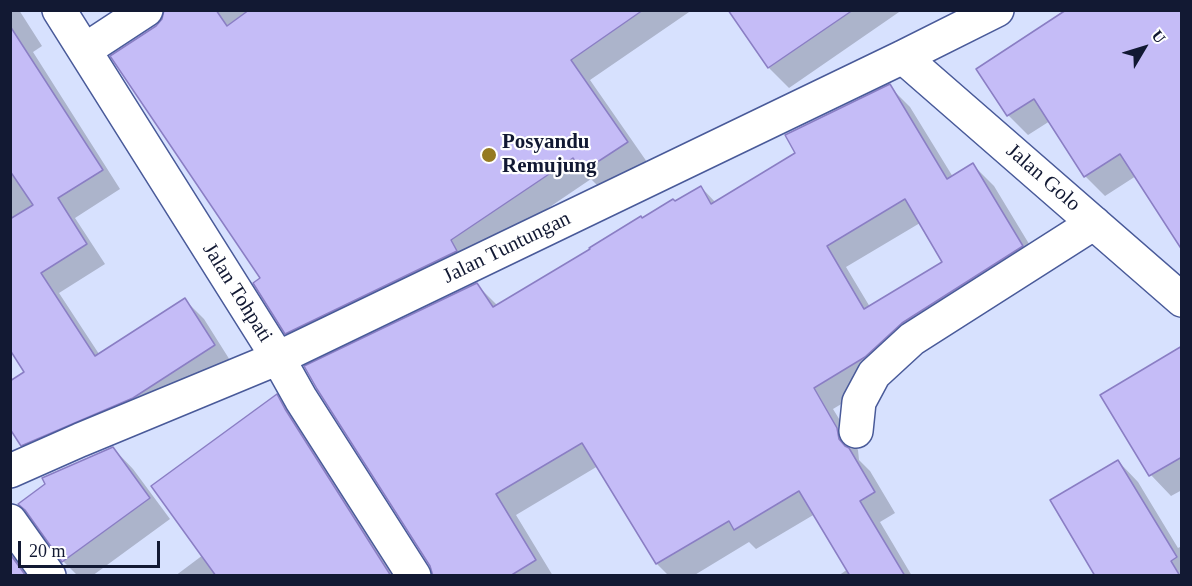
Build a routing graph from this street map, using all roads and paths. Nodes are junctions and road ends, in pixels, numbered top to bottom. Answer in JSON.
{"nodes":[{"id":1,"x":59,"y":10,"type":"edge"},
{"id":2,"x":146,"y":10,"type":"edge"},
{"id":3,"x":997,"y":10,"type":"edge"},
{"id":4,"x":85,"y":50,"type":"junction"},
{"id":5,"x":903,"y":57,"type":"junction"},
{"id":6,"x":1094,"y":223,"type":"junction"},
{"id":7,"x":1182,"y":300,"type":"edge"},
{"id":8,"x":278,"y":358,"type":"junction"},
{"id":9,"x":856,"y":431,"type":"dead end"},
{"id":10,"x":10,"y":471,"type":"edge"},
{"id":11,"x":10,"y":521,"type":"edge"},
{"id":12,"x":49,"y":576,"type":"edge"},
{"id":13,"x":414,"y":576,"type":"edge"}],
"edges":[{"from":1,"to":4,"type":"street","name":"Jalan Tohpati"},
{"from":2,"to":4,"type":"street"},
{"from":3,"to":5,"type":"street","name":"Jalan Tuntungan"},
{"from":4,"to":8,"type":"street","name":"Jalan Tohpati"},
{"from":5,"to":6,"type":"street","name":"Jalan Golo"},
{"from":5,"to":8,"type":"street","name":"Jalan Tuntungan"},
{"from":6,"to":7,"type":"street","name":"Jalan Golo"},
{"from":6,"to":9,"type":"street"},
{"from":8,"to":10,"type":"street","name":"Jalan Tuntungan"},
{"from":8,"to":13,"type":"street","name":"Jalan Tohpati"},
{"from":11,"to":12,"type":"street"}]}
